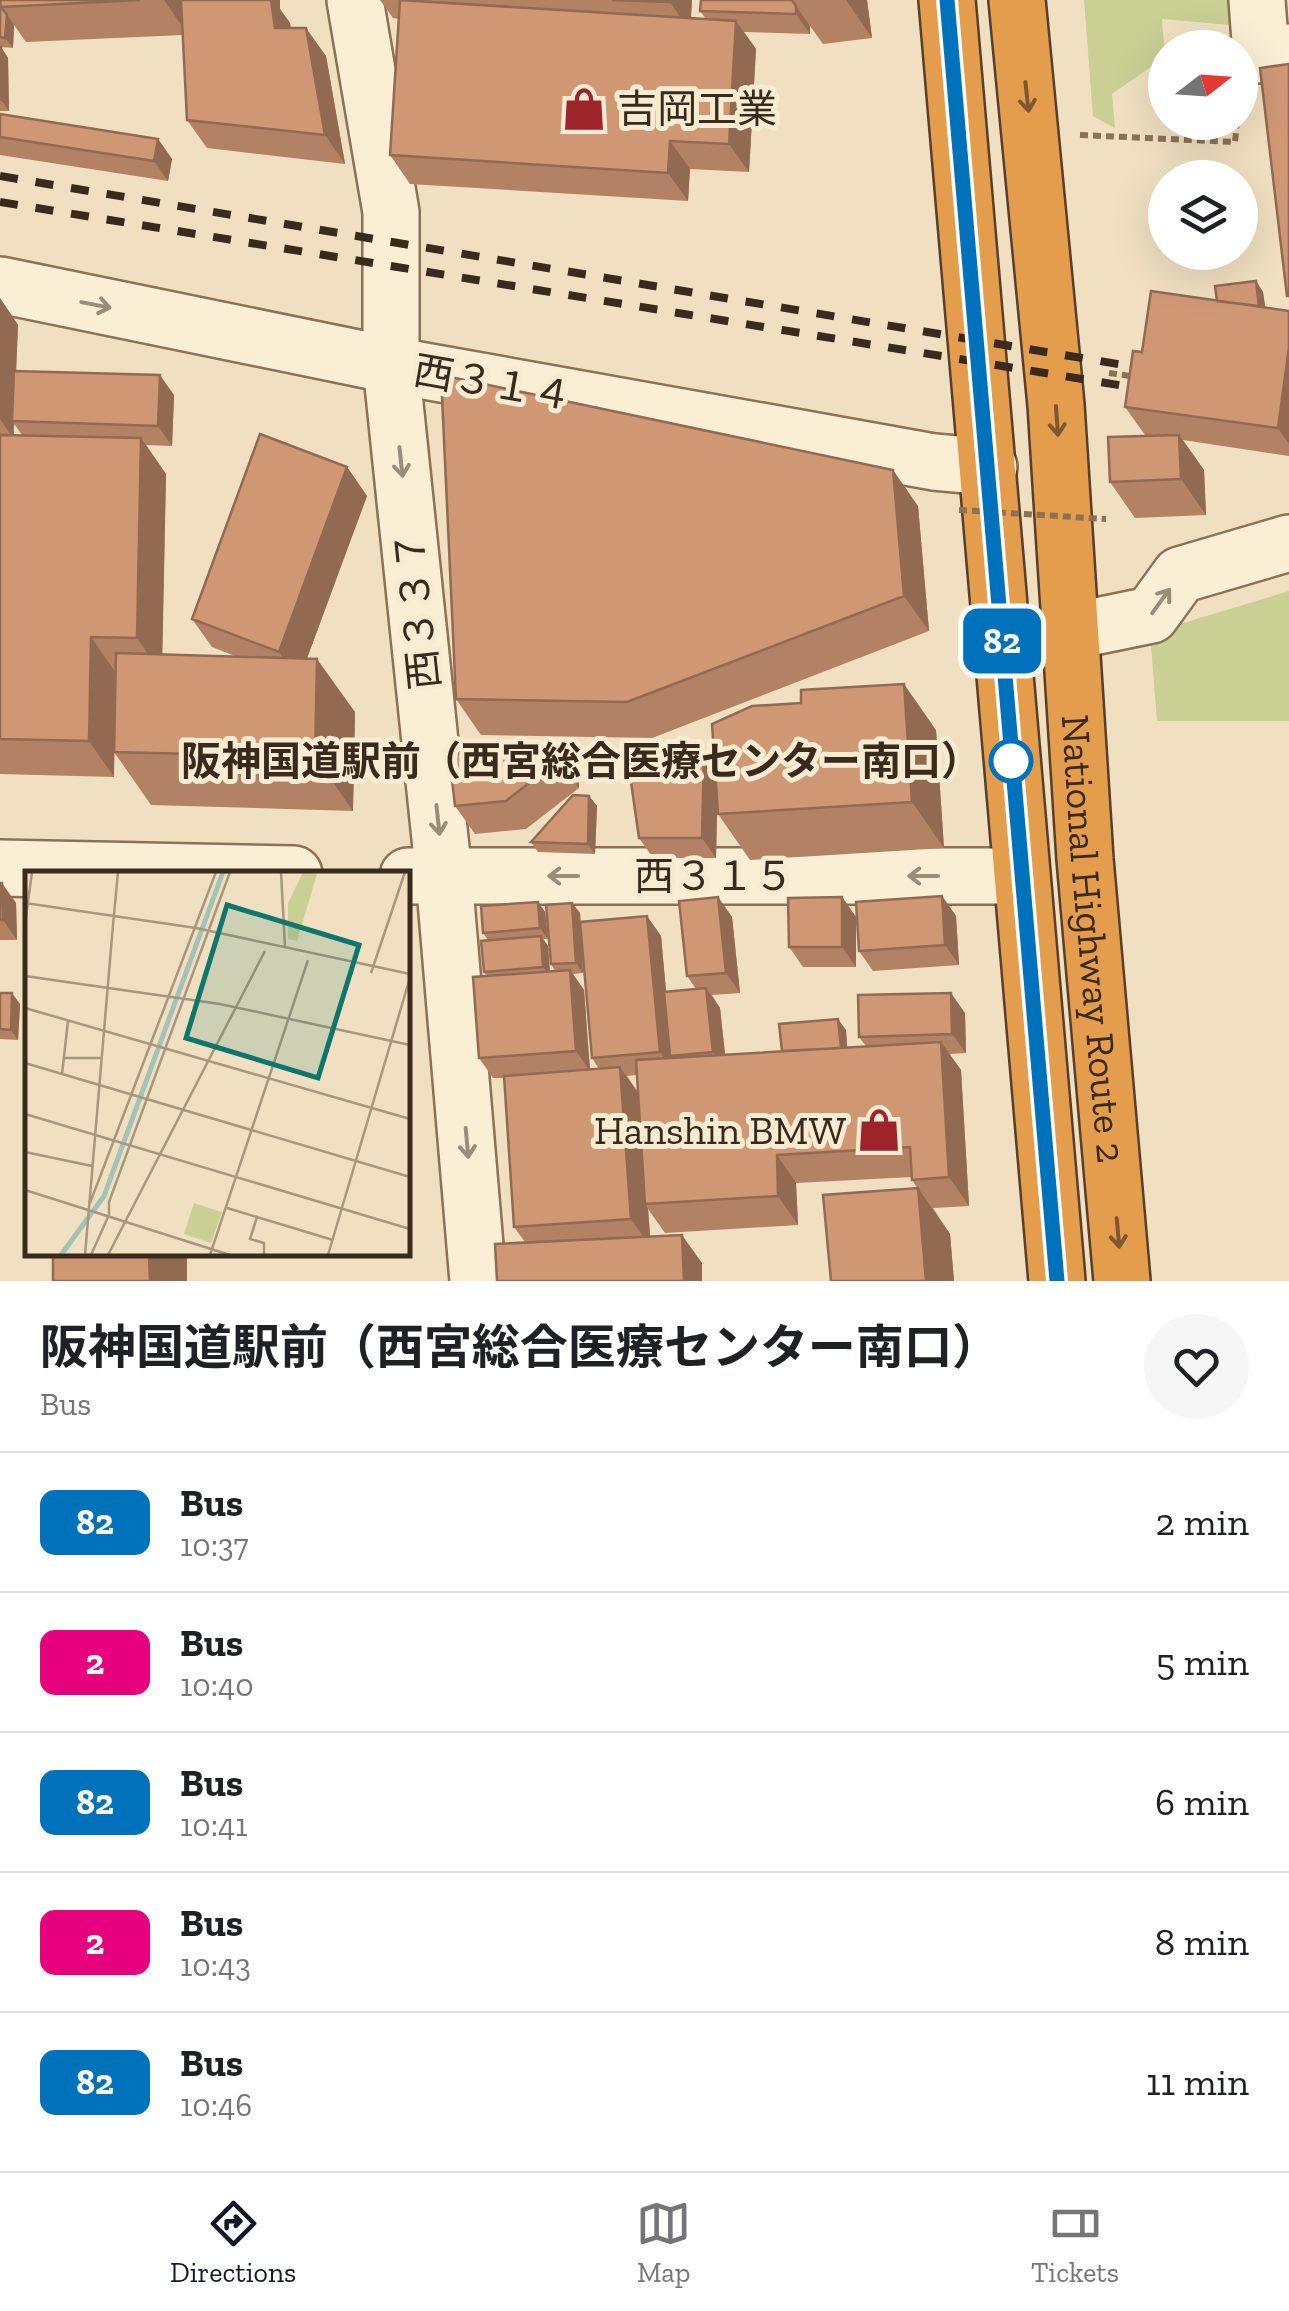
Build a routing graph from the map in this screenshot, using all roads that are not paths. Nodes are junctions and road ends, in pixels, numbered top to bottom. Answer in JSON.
{"nodes":[{"id":1,"x":355,"y":0,"type":"edge"},
{"id":2,"x":947,"y":0,"type":"edge"},
{"id":3,"x":1017,"y":0,"type":"edge"},
{"id":4,"x":1258,"y":0,"type":"edge"},
{"id":5,"x":1289,"y":52,"type":"edge"},
{"id":6,"x":0,"y":286,"type":"edge"},
{"id":7,"x":391,"y":364,"type":"junction"},
{"id":8,"x":974,"y":488,"type":"junction"},
{"id":9,"x":1289,"y":542,"type":"edge"},
{"id":10,"x":1073,"y":631,"type":"junction"},
{"id":11,"x":0,"y":868,"type":"edge"},
{"id":12,"x":147,"y":871,"type":"edge"},
{"id":13,"x":426,"y":876,"type":"edge"},
{"id":14,"x":1020,"y":876,"type":"junction"},
{"id":15,"x":478,"y":1281,"type":"edge"},
{"id":16,"x":1057,"y":1281,"type":"edge"},
{"id":17,"x":1122,"y":1281,"type":"edge"}],
"edges":[{"from":1,"to":7,"type":"street","name":"西３３７"},
{"from":2,"to":8,"type":"highway","name":"National Highway Route 2"},
{"from":3,"to":10,"type":"highway","name":"National Highway Route 2","one_way":true},
{"from":4,"to":5,"type":"street"},
{"from":6,"to":7,"type":"street","name":"西３１４","one_way":true},
{"from":7,"to":8,"type":"street","name":"西３１４"},
{"from":7,"to":13,"type":"street","name":"西３３７","one_way":true},
{"from":8,"to":14,"type":"highway","name":"National Highway Route 2"},
{"from":10,"to":9,"type":"street","one_way":true},
{"from":10,"to":17,"type":"highway","name":"National Highway Route 2","one_way":true},
{"from":11,"to":12,"type":"street"},
{"from":14,"to":13,"type":"street","name":"西３１５","one_way":true},
{"from":13,"to":15,"type":"street","name":"西３３７","one_way":true},
{"from":14,"to":16,"type":"highway","name":"National Highway Route 2"}]}
